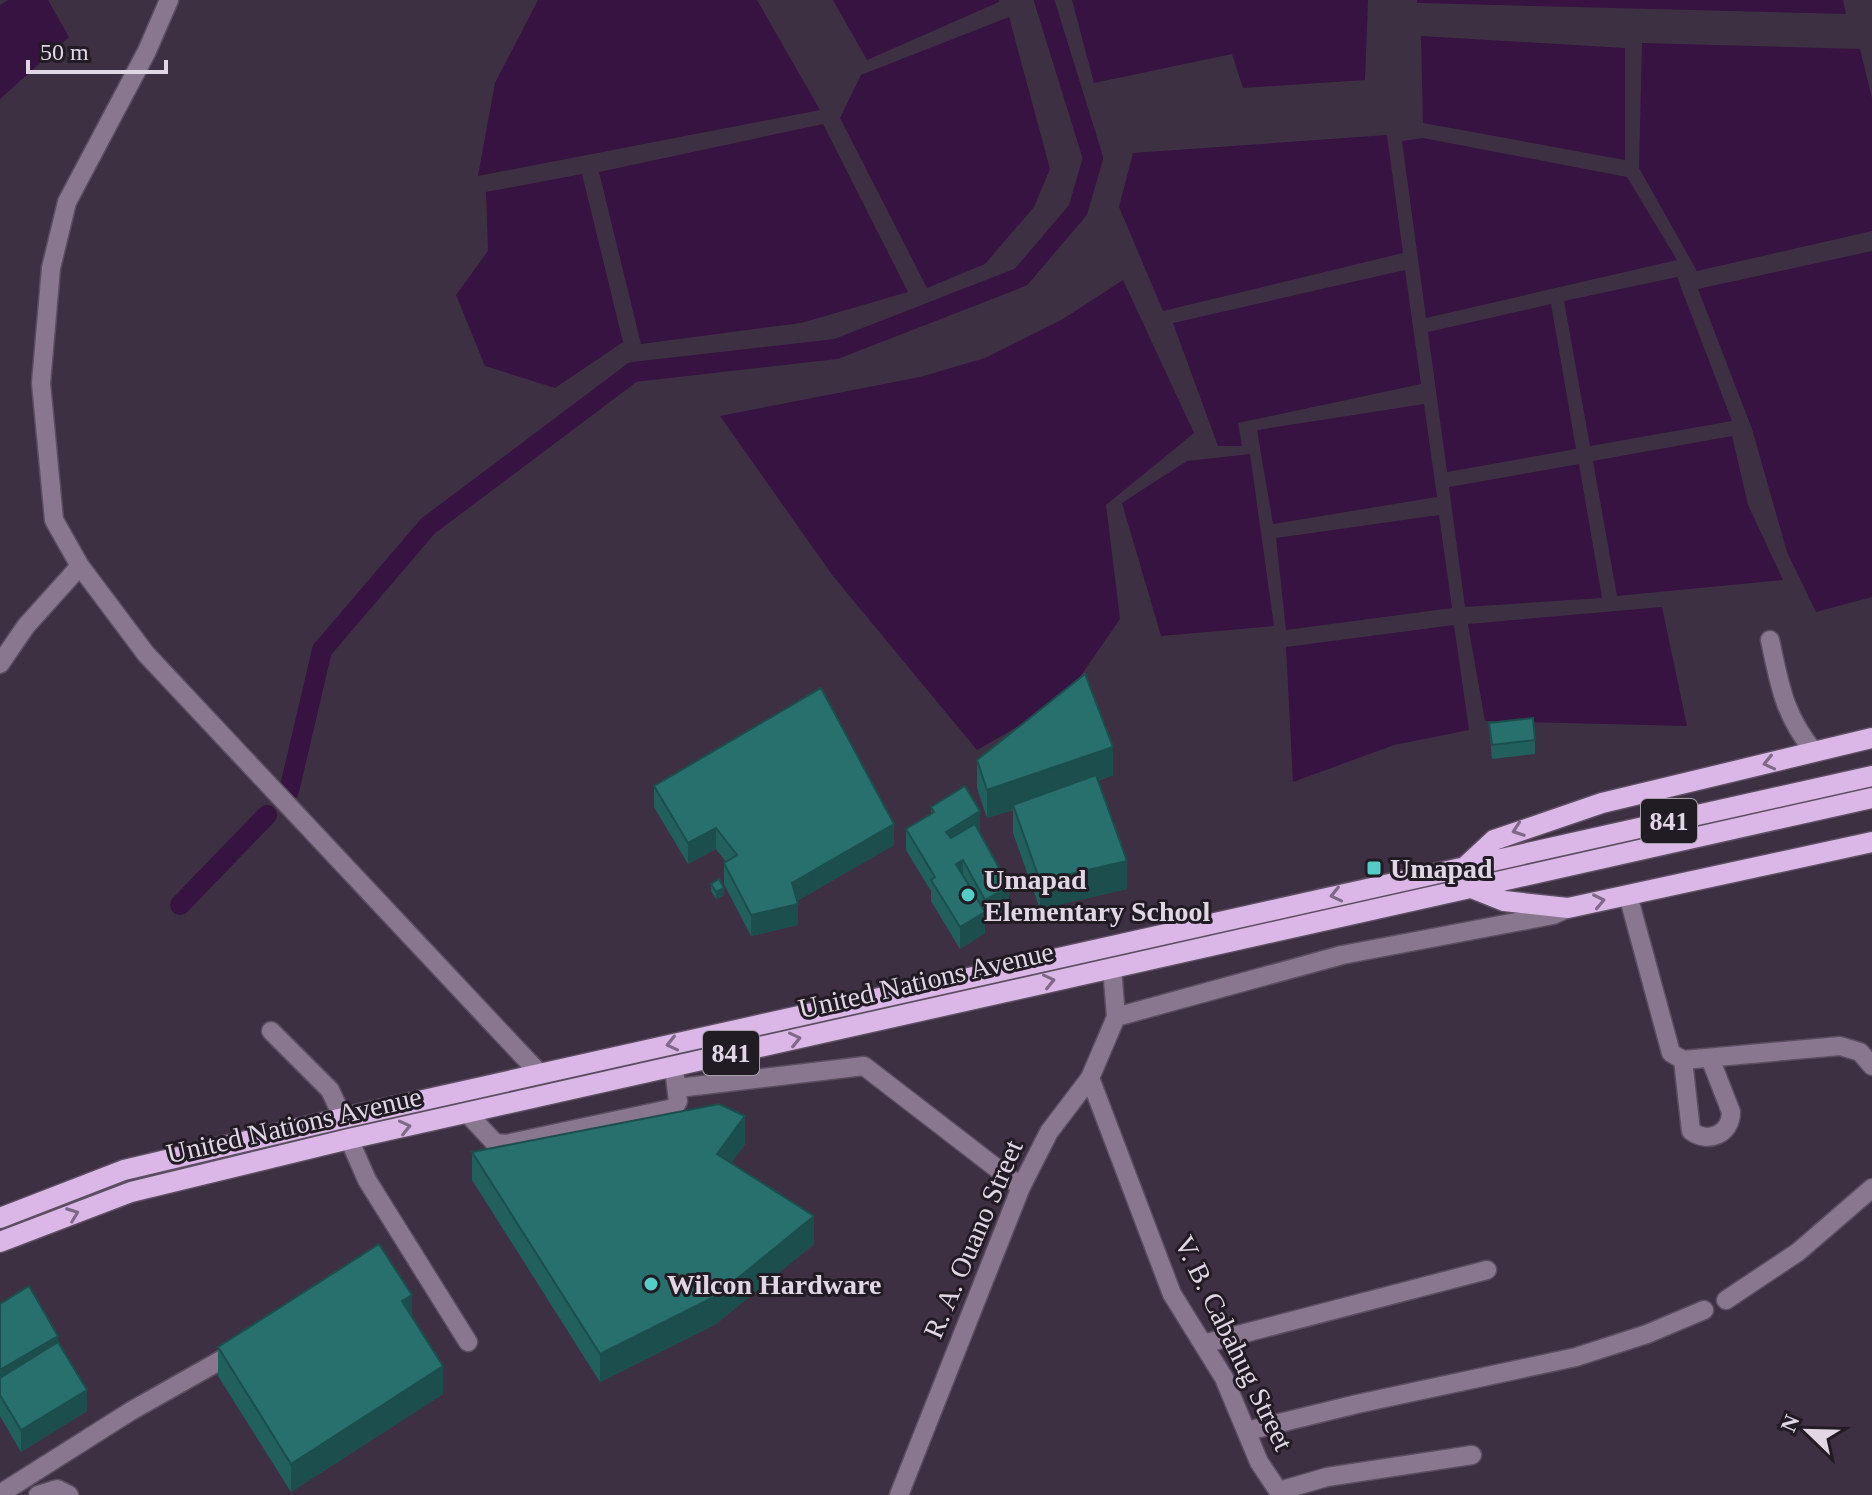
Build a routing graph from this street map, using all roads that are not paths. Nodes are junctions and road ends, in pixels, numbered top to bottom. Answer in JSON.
{"nodes":[{"id":1,"x":169,"y":0,"type":"edge"},
{"id":2,"x":80,"y":566,"type":"junction"},
{"id":3,"x":1770,"y":640,"type":"dead end"},
{"id":4,"x":0,"y":664,"type":"edge"},
{"id":5,"x":1872,"y":738,"type":"edge"},
{"id":6,"x":1814,"y":752,"type":"junction"},
{"id":7,"x":1872,"y":776,"type":"edge"},
{"id":8,"x":1872,"y":798,"type":"edge"},
{"id":9,"x":1872,"y":842,"type":"edge"},
{"id":10,"x":1467,"y":865,"type":"junction"},
{"id":11,"x":1469,"y":887,"type":"junction"},
{"id":12,"x":1628,"y":895,"type":"junction"},
{"id":13,"x":1568,"y":908,"type":"junction"},
{"id":14,"x":1112,"y":967,"type":"junction"},
{"id":15,"x":1116,"y":1017,"type":"junction"},
{"id":16,"x":271,"y":1031,"type":"dead end"},
{"id":17,"x":1710,"y":1058,"type":"junction"},
{"id":18,"x":1683,"y":1060,"type":"junction"},
{"id":19,"x":1872,"y":1066,"type":"edge"},
{"id":20,"x":671,"y":1067,"type":"junction"},
{"id":21,"x":540,"y":1074,"type":"junction"},
{"id":22,"x":1090,"y":1078,"type":"junction"},
{"id":23,"x":678,"y":1088,"type":"junction"},
{"id":24,"x":467,"y":1113,"type":"junction"},
{"id":25,"x":343,"y":1118,"type":"junction"},
{"id":26,"x":349,"y":1139,"type":"junction"},
{"id":27,"x":1021,"y":1187,"type":"junction"},
{"id":28,"x":1872,"y":1188,"type":"edge"},
{"id":29,"x":0,"y":1218,"type":"edge"},
{"id":30,"x":0,"y":1242,"type":"edge"},
{"id":31,"x":1487,"y":1270,"type":"dead end"},
{"id":32,"x":1726,"y":1300,"type":"dead end"},
{"id":33,"x":1704,"y":1310,"type":"dead end"},
{"id":34,"x":258,"y":1339,"type":"edge"},
{"id":35,"x":468,"y":1342,"type":"dead end"},
{"id":36,"x":1203,"y":1344,"type":"junction"},
{"id":37,"x":1247,"y":1431,"type":"junction"},
{"id":38,"x":1472,"y":1455,"type":"dead end"},
{"id":39,"x":1280,"y":1493,"type":"edge"},
{"id":40,"x":0,"y":1494,"type":"edge"},
{"id":41,"x":38,"y":1495,"type":"edge"},
{"id":42,"x":69,"y":1495,"type":"edge"},
{"id":43,"x":899,"y":1495,"type":"edge"}],
"edges":[{"from":1,"to":2,"type":"street"},
{"from":2,"to":4,"type":"street"},
{"from":2,"to":21,"type":"street"},
{"from":3,"to":6,"type":"street"},
{"from":5,"to":6,"type":"main road"},
{"from":6,"to":10,"type":"main road","one_way":true},
{"from":7,"to":10,"type":"main road","name":"United Nations Avenue","number":"841"},
{"from":8,"to":11,"type":"main road","name":"United Nations Avenue","number":"841"},
{"from":9,"to":12,"type":"main road"},
{"from":10,"to":21,"type":"main road","name":"United Nations Avenue","number":"841","one_way":true},
{"from":11,"to":13,"type":"main road"},
{"from":11,"to":14,"type":"main road","name":"United Nations Avenue","number":"841"},
{"from":13,"to":12,"type":"main road","one_way":true},
{"from":12,"to":18,"type":"street"},
{"from":13,"to":15,"type":"street"},
{"from":14,"to":15,"type":"street","name":"R. A. Ouano Street"},
{"from":20,"to":14,"type":"main road","name":"United Nations Avenue","number":"841","one_way":true},
{"from":15,"to":22,"type":"street","name":"R. A. Ouano Street"},
{"from":16,"to":25,"type":"street"},
{"from":17,"to":18,"type":"street"},
{"from":17,"to":18,"type":"street"},
{"from":17,"to":19,"type":"street"},
{"from":20,"to":23,"type":"street"},
{"from":20,"to":24,"type":"main road","name":"United Nations Avenue","number":"841"},
{"from":21,"to":25,"type":"main road","name":"United Nations Avenue","number":"841"},
{"from":22,"to":27,"type":"street","name":"R. A. Ouano Street"},
{"from":22,"to":36,"type":"street","name":"V. B. Cabahug Street"},
{"from":23,"to":24,"type":"street"},
{"from":23,"to":27,"type":"street"},
{"from":26,"to":24,"type":"main road","name":"United Nations Avenue","number":"841","one_way":true},
{"from":25,"to":29,"type":"main road","name":"United Nations Avenue","number":"841"},
{"from":30,"to":26,"type":"main road","name":"United Nations Avenue","number":"841","one_way":true},
{"from":26,"to":35,"type":"street"},
{"from":27,"to":43,"type":"street","name":"R. A. Ouano Street"},
{"from":28,"to":32,"type":"street"},
{"from":31,"to":36,"type":"street"},
{"from":33,"to":37,"type":"street"},
{"from":34,"to":40,"type":"street"},
{"from":36,"to":37,"type":"street","name":"V. B. Cabahug Street"},
{"from":37,"to":39,"type":"street","name":"V. B. Cabahug Street"},
{"from":38,"to":39,"type":"street"},
{"from":41,"to":42,"type":"street"}]}
